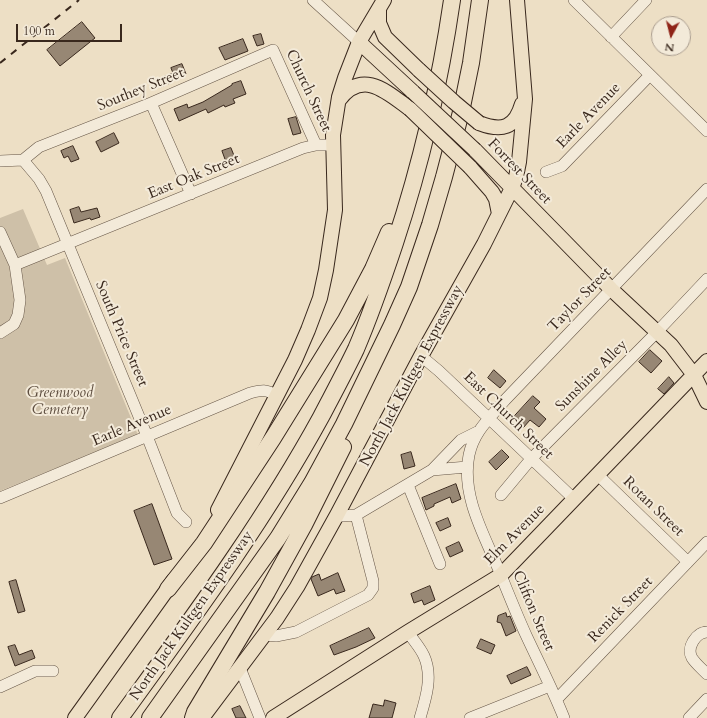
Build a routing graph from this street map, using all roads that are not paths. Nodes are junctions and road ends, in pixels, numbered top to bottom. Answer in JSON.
{"nodes":[{"id":1,"x":313,"y":0,"type":"edge"},
{"id":2,"x":452,"y":0,"type":"edge"},
{"id":3,"x":480,"y":0,"type":"edge"},
{"id":4,"x":488,"y":0,"type":"edge"},
{"id":5,"x":518,"y":0,"type":"edge"},
{"id":6,"x":574,"y":0,"type":"edge"},
{"id":7,"x":646,"y":0,"type":"edge"},
{"id":8,"x":381,"y":5,"type":"edge"},
{"id":9,"x":611,"y":37,"type":"junction"},
{"id":10,"x":359,"y":42,"type":"junction"},
{"id":11,"x":272,"y":50,"type":"joint"},
{"id":12,"x":650,"y":75,"type":"junction"},
{"id":13,"x":467,"y":81,"type":"junction"},
{"id":14,"x":525,"y":94,"type":"junction"},
{"id":15,"x":339,"y":100,"type":"junction"},
{"id":16,"x":151,"y":103,"type":"junction"},
{"id":17,"x":707,"y":131,"type":"edge"},
{"id":18,"x":316,"y":145,"type":"junction"},
{"id":19,"x":333,"y":145,"type":"junction"},
{"id":20,"x":424,"y":149,"type":"junction"},
{"id":21,"x":23,"y":160,"type":"junction"},
{"id":22,"x":0,"y":162,"type":"edge"},
{"id":23,"x":546,"y":172,"type":"dead end"},
{"id":24,"x":512,"y":188,"type":"junction"},
{"id":25,"x":707,"y":189,"type":"edge"},
{"id":26,"x":191,"y":194,"type":"junction"},
{"id":27,"x":499,"y":214,"type":"junction"},
{"id":28,"x":0,"y":232,"type":"edge"},
{"id":29,"x":67,"y":244,"type":"junction"},
{"id":30,"x":15,"y":265,"type":"junction"},
{"id":31,"x":707,"y":279,"type":"edge"},
{"id":32,"x":611,"y":289,"type":"junction"},
{"id":33,"x":0,"y":333,"type":"edge"},
{"id":34,"x":656,"y":333,"type":"junction"},
{"id":35,"x":421,"y":356,"type":"junction"},
{"id":36,"x":707,"y":361,"type":"edge"},
{"id":37,"x":694,"y":375,"type":"junction"},
{"id":38,"x":276,"y":395,"type":"junction"},
{"id":39,"x":707,"y":402,"type":"edge"},
{"id":40,"x":489,"y":419,"type":"junction"},
{"id":41,"x":344,"y":424,"type":"junction"},
{"id":42,"x":477,"y":432,"type":"junction"},
{"id":43,"x":147,"y":436,"type":"junction"},
{"id":44,"x":531,"y":459,"type":"junction"},
{"id":45,"x":467,"y":467,"type":"junction"},
{"id":46,"x":432,"y":470,"type":"junction"},
{"id":47,"x":598,"y":475,"type":"junction"},
{"id":48,"x":408,"y":485,"type":"junction"},
{"id":49,"x":501,"y":495,"type":"dead end"},
{"id":50,"x":0,"y":498,"type":"edge"},
{"id":51,"x":574,"y":499,"type":"junction"},
{"id":52,"x":337,"y":515,"type":"junction"},
{"id":53,"x":356,"y":515,"type":"junction"},
{"id":54,"x":186,"y":522,"type":"dead end"},
{"id":55,"x":707,"y":542,"type":"edge"},
{"id":56,"x":688,"y":562,"type":"junction"},
{"id":57,"x":440,"y":564,"type":"dead end"},
{"id":58,"x":501,"y":575,"type":"junction"},
{"id":59,"x":168,"y":589,"type":"junction"},
{"id":60,"x":408,"y":632,"type":"junction"},
{"id":61,"x":707,"y":632,"type":"edge"},
{"id":62,"x":265,"y":635,"type":"junction"},
{"id":63,"x":240,"y":668,"type":"junction"},
{"id":64,"x":53,"y":671,"type":"dead end"},
{"id":65,"x":707,"y":674,"type":"edge"},
{"id":66,"x":550,"y":686,"type":"junction"},
{"id":67,"x":0,"y":687,"type":"edge"},
{"id":68,"x":557,"y":699,"type":"junction"},
{"id":69,"x":707,"y":699,"type":"edge"},
{"id":70,"x":488,"y":715,"type":"edge"},
{"id":71,"x":473,"y":717,"type":"edge"},
{"id":72,"x":76,"y":718,"type":"edge"},
{"id":73,"x":120,"y":718,"type":"edge"},
{"id":74,"x":150,"y":718,"type":"edge"},
{"id":75,"x":193,"y":718,"type":"edge"},
{"id":76,"x":202,"y":718,"type":"edge"},
{"id":77,"x":260,"y":718,"type":"edge"},
{"id":78,"x":273,"y":718,"type":"edge"},
{"id":79,"x":420,"y":718,"type":"edge"},
{"id":80,"x":564,"y":718,"type":"edge"},
{"id":81,"x":689,"y":718,"type":"edge"}],
"edges":[{"from":1,"to":10,"type":"street","name":"Forrest Street"},
{"from":2,"to":20,"type":"highway","name":"North Jack Kultgen Expressway"},
{"from":3,"to":13,"type":"highway","name":"North Jack Kultgen Expressway"},
{"from":4,"to":13,"type":"highway"},
{"from":5,"to":14,"type":"main road","name":"North Jack Kultgen Expressway"},
{"from":6,"to":9,"type":"street"},
{"from":7,"to":9,"type":"street"},
{"from":8,"to":10,"type":"main road"},
{"from":8,"to":14,"type":"main road","bridge":true},
{"from":9,"to":12,"type":"street"},
{"from":10,"to":15,"type":"main road"},
{"from":10,"to":24,"type":"main road","name":"Forrest Street","bridge":true},
{"from":11,"to":16,"type":"street","name":"Southey Street"},
{"from":11,"to":18,"type":"street","name":"Church Street"},
{"from":12,"to":17,"type":"street"},
{"from":12,"to":23,"type":"street","name":"Earle Avenue"},
{"from":13,"to":41,"type":"highway","name":"North Jack Kultgen Expressway"},
{"from":14,"to":24,"type":"main road","name":"North Jack Kultgen Expressway"},
{"from":15,"to":19,"type":"main road"},
{"from":15,"to":27,"type":"main road","bridge":true},
{"from":16,"to":21,"type":"street","name":"Southey Street"},
{"from":16,"to":26,"type":"street"},
{"from":18,"to":19,"type":"street","name":"East Oak Street"},
{"from":18,"to":26,"type":"street","name":"East Oak Street"},
{"from":19,"to":38,"type":"main road"},
{"from":20,"to":59,"type":"highway"},
{"from":20,"to":73,"type":"highway","name":"North Jack Kultgen Expressway"},
{"from":21,"to":22,"type":"street"},
{"from":21,"to":29,"type":"street","name":"South Price Street"},
{"from":24,"to":27,"type":"main road","name":"North Jack Kultgen Expressway"},
{"from":24,"to":32,"type":"main road","name":"Forrest Street"},
{"from":25,"to":32,"type":"street","name":"Taylor Street"},
{"from":26,"to":29,"type":"street","name":"East Oak Street"},
{"from":27,"to":35,"type":"main road","name":"North Jack Kultgen Expressway"},
{"from":28,"to":30,"type":"street"},
{"from":29,"to":30,"type":"street","name":"East Oak Street"},
{"from":29,"to":43,"type":"street","name":"South Price Street"},
{"from":30,"to":33,"type":"street"},
{"from":31,"to":34,"type":"street","name":"Sunshine Alley"},
{"from":32,"to":34,"type":"main road","name":"Forrest Street"},
{"from":32,"to":40,"type":"street","name":"Taylor Street"},
{"from":34,"to":37,"type":"main road","name":"Forrest Street"},
{"from":34,"to":44,"type":"street","name":"Sunshine Alley"},
{"from":35,"to":40,"type":"street","name":"East Church Street"},
{"from":35,"to":52,"type":"main road","name":"North Jack Kultgen Expressway"},
{"from":36,"to":37,"type":"main road","name":"Elm Avenue"},
{"from":37,"to":39,"type":"main road","name":"Forrest Street"},
{"from":37,"to":47,"type":"main road","name":"Elm Avenue"},
{"from":38,"to":43,"type":"street","name":"Earle Avenue"},
{"from":38,"to":59,"type":"main road"},
{"from":40,"to":42,"type":"street","name":"Taylor Street"},
{"from":40,"to":44,"type":"street","name":"East Church Street"},
{"from":41,"to":74,"type":"highway","name":"North Jack Kultgen Expressway"},
{"from":41,"to":75,"type":"highway"},
{"from":42,"to":45,"type":"street","name":"Taylor Street"},
{"from":42,"to":46,"type":"street","name":"Taylor Street"},
{"from":43,"to":50,"type":"street","name":"Earle Avenue"},
{"from":43,"to":54,"type":"street","name":"South Price Street"},
{"from":44,"to":49,"type":"street","name":"Sunshine Alley"},
{"from":44,"to":51,"type":"street","name":"East Church Street"},
{"from":45,"to":46,"type":"street","name":"Taylor Street"},
{"from":45,"to":58,"type":"street","name":"Clifton Street"},
{"from":46,"to":48,"type":"street","name":"Taylor Street"},
{"from":47,"to":51,"type":"main road","name":"Elm Avenue"},
{"from":47,"to":56,"type":"street","name":"Rotan Street"},
{"from":48,"to":53,"type":"street","name":"Taylor Street"},
{"from":48,"to":57,"type":"street"},
{"from":51,"to":58,"type":"main road","name":"Elm Avenue"},
{"from":52,"to":53,"type":"street","name":"Taylor Street"},
{"from":52,"to":62,"type":"main road","name":"North Jack Kultgen Expressway"},
{"from":53,"to":62,"type":"street"},
{"from":55,"to":56,"type":"street","name":"Renick Street"},
{"from":56,"to":68,"type":"street","name":"Renick Street"},
{"from":58,"to":60,"type":"main road","name":"Elm Avenue"},
{"from":58,"to":66,"type":"street","name":"Clifton Street"},
{"from":59,"to":72,"type":"main road"},
{"from":60,"to":78,"type":"main road","name":"Elm Avenue"},
{"from":60,"to":79,"type":"street"},
{"from":61,"to":65,"type":"street"},
{"from":62,"to":63,"type":"main road","name":"North Jack Kultgen Expressway"},
{"from":63,"to":76,"type":"main road","name":"North Jack Kultgen Expressway"},
{"from":63,"to":77,"type":"street"},
{"from":64,"to":67,"type":"street"},
{"from":66,"to":68,"type":"street","name":"Clifton Street"},
{"from":66,"to":70,"type":"street"},
{"from":68,"to":80,"type":"street","name":"Clifton Street"},
{"from":69,"to":81,"type":"street"},
{"from":70,"to":71,"type":"street"}]}
